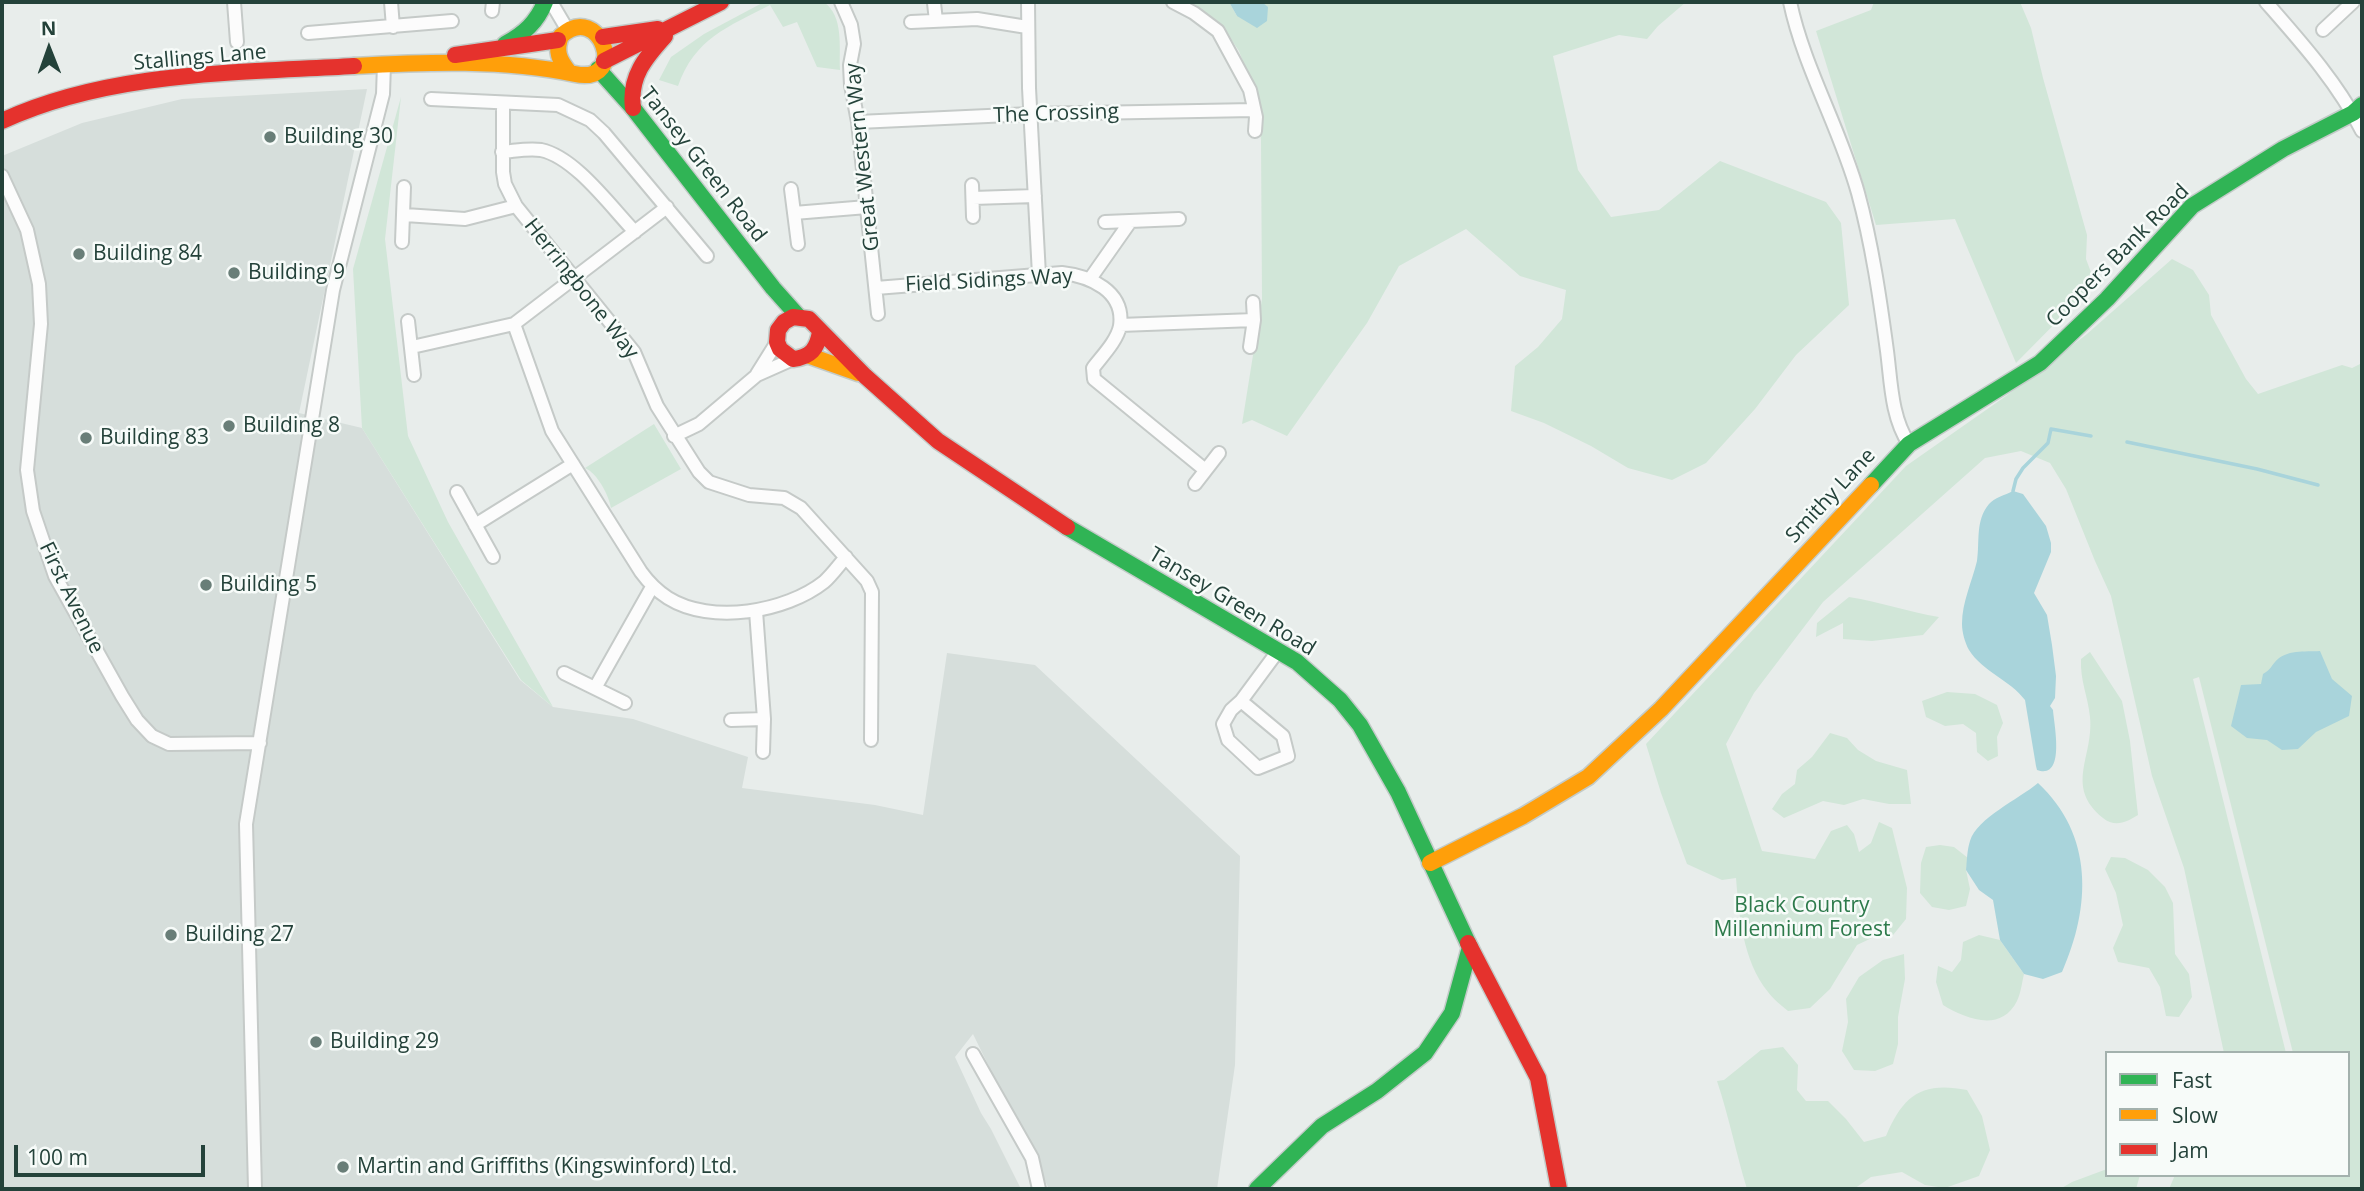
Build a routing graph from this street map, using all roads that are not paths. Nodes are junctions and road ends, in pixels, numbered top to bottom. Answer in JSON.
{"nodes":[{"id":1,"x":234,"y":2,"type":"edge"},
{"id":2,"x":391,"y":2,"type":"edge"},
{"id":3,"x":545,"y":2,"type":"edge"},
{"id":4,"x":551,"y":2,"type":"edge"},
{"id":5,"x":721,"y":2,"type":"edge"},
{"id":6,"x":841,"y":2,"type":"edge"},
{"id":7,"x":1028,"y":2,"type":"edge"},
{"id":8,"x":1173,"y":2,"type":"edge"},
{"id":9,"x":1790,"y":2,"type":"edge"},
{"id":10,"x":2266,"y":2,"type":"edge"},
{"id":11,"x":2353,"y":2,"type":"edge"},
{"id":12,"x":934,"y":3,"type":"edge"},
{"id":13,"x":452,"y":21,"type":"dead end"},
{"id":14,"x":936,"y":21,"type":"junction"},
{"id":15,"x":911,"y":22,"type":"dead end"},
{"id":16,"x":675,"y":26,"type":"junction"},
{"id":17,"x":393,"y":27,"type":"junction"},
{"id":18,"x":1027,"y":27,"type":"junction"},
{"id":19,"x":2323,"y":30,"type":"dead end"},
{"id":20,"x":308,"y":33,"type":"dead end"},
{"id":21,"x":562,"y":34,"type":"junction"},
{"id":22,"x":603,"y":37,"type":"junction"},
{"id":23,"x":237,"y":42,"type":"dead end"},
{"id":24,"x":496,"y":49,"type":"junction"},
{"id":25,"x":406,"y":62,"type":"junction"},
{"id":26,"x":384,"y":64,"type":"junction"},
{"id":27,"x":601,"y":65,"type":"junction"},
{"id":28,"x":569,"y":72,"type":"junction"},
{"id":29,"x":430,"y":99,"type":"dead end"},
{"id":30,"x":503,"y":103,"type":"junction"},
{"id":31,"x":633,"y":108,"type":"junction"},
{"id":32,"x":2358,"y":109,"type":"edge"},
{"id":33,"x":1254,"y":110,"type":"junction"},
{"id":34,"x":1031,"y":114,"type":"junction"},
{"id":35,"x":2,"y":121,"type":"edge"},
{"id":36,"x":858,"y":122,"type":"junction"},
{"id":37,"x":1255,"y":131,"type":"dead end"},
{"id":38,"x":2362,"y":131,"type":"edge"},
{"id":39,"x":502,"y":152,"type":"junction"},
{"id":40,"x":2,"y":176,"type":"edge"},
{"id":41,"x":404,"y":187,"type":"dead end"},
{"id":42,"x":791,"y":189,"type":"dead end"},
{"id":43,"x":1035,"y":196,"type":"junction"},
{"id":44,"x":516,"y":206,"type":"junction"},
{"id":45,"x":667,"y":207,"type":"junction"},
{"id":46,"x":867,"y":208,"type":"junction"},
{"id":47,"x":794,"y":213,"type":"junction"},
{"id":48,"x":405,"y":215,"type":"junction"},
{"id":49,"x":973,"y":217,"type":"dead end"},
{"id":50,"x":1179,"y":219,"type":"dead end"},
{"id":51,"x":1105,"y":222,"type":"dead end"},
{"id":52,"x":1130,"y":222,"type":"junction"},
{"id":53,"x":635,"y":232,"type":"junction"},
{"id":54,"x":402,"y":242,"type":"dead end"},
{"id":55,"x":798,"y":244,"type":"dead end"},
{"id":56,"x":707,"y":257,"type":"dead end"},
{"id":57,"x":1039,"y":275,"type":"junction"},
{"id":58,"x":575,"y":279,"type":"junction"},
{"id":59,"x":1090,"y":279,"type":"junction"},
{"id":60,"x":773,"y":288,"type":"junction"},
{"id":61,"x":876,"y":288,"type":"junction"},
{"id":62,"x":1253,"y":302,"type":"dead end"},
{"id":63,"x":878,"y":314,"type":"dead end"},
{"id":64,"x":798,"y":316,"type":"junction"},
{"id":65,"x":408,"y":320,"type":"dead end"},
{"id":66,"x":1254,"y":320,"type":"junction"},
{"id":67,"x":514,"y":324,"type":"junction"},
{"id":68,"x":1120,"y":325,"type":"junction"},
{"id":69,"x":820,"y":332,"type":"junction"},
{"id":70,"x":779,"y":334,"type":"junction"},
{"id":71,"x":1250,"y":347,"type":"dead end"},
{"id":72,"x":412,"y":348,"type":"junction"},
{"id":73,"x":810,"y":356,"type":"junction"},
{"id":74,"x":793,"y":359,"type":"junction"},
{"id":75,"x":414,"y":374,"type":"dead end"},
{"id":76,"x":757,"y":375,"type":"junction"},
{"id":77,"x":864,"y":376,"type":"junction"},
{"id":78,"x":674,"y":436,"type":"junction"},
{"id":79,"x":1909,"y":444,"type":"junction"},
{"id":80,"x":1219,"y":453,"type":"dead end"},
{"id":81,"x":573,"y":464,"type":"junction"},
{"id":82,"x":1204,"y":469,"type":"junction"},
{"id":83,"x":1195,"y":484,"type":"dead end"},
{"id":84,"x":457,"y":492,"type":"dead end"},
{"id":85,"x":475,"y":525,"type":"junction"},
{"id":86,"x":493,"y":557,"type":"dead end"},
{"id":87,"x":846,"y":557,"type":"junction"},
{"id":88,"x":652,"y":587,"type":"junction"},
{"id":89,"x":756,"y":611,"type":"junction"},
{"id":90,"x":1278,"y":651,"type":"junction"},
{"id":91,"x":564,"y":673,"type":"dead end"},
{"id":92,"x":594,"y":688,"type":"junction"},
{"id":93,"x":1241,"y":701,"type":"junction"},
{"id":94,"x":625,"y":703,"type":"dead end"},
{"id":95,"x":764,"y":719,"type":"junction"},
{"id":96,"x":731,"y":720,"type":"dead end"},
{"id":97,"x":871,"y":740,"type":"dead end"},
{"id":98,"x":260,"y":743,"type":"junction"},
{"id":99,"x":763,"y":752,"type":"dead end"},
{"id":100,"x":1430,"y":863,"type":"junction"},
{"id":101,"x":1470,"y":947,"type":"junction"},
{"id":102,"x":973,"y":1054,"type":"dead end"},
{"id":103,"x":255,"y":1189,"type":"edge"},
{"id":104,"x":1039,"y":1189,"type":"edge"},
{"id":105,"x":1257,"y":1189,"type":"edge"},
{"id":106,"x":1559,"y":1189,"type":"edge"}],
"edges":[{"from":1,"to":23,"type":"street"},
{"from":2,"to":17,"type":"street"},
{"from":3,"to":24,"type":"street"},
{"from":4,"to":21,"type":"street"},
{"from":5,"to":16,"type":"street"},
{"from":6,"to":36,"type":"street","name":"Great Western Way"},
{"from":7,"to":18,"type":"street"},
{"from":8,"to":33,"type":"street"},
{"from":9,"to":79,"type":"street"},
{"from":10,"to":32,"type":"street"},
{"from":11,"to":19,"type":"street"},
{"from":12,"to":14,"type":"street"},
{"from":13,"to":17,"type":"street"},
{"from":14,"to":15,"type":"street"},
{"from":14,"to":18,"type":"street"},
{"from":16,"to":22,"type":"street"},
{"from":16,"to":27,"type":"street"},
{"from":16,"to":31,"type":"street"},
{"from":17,"to":20,"type":"street"},
{"from":18,"to":34,"type":"street"},
{"from":21,"to":22,"type":"street"},
{"from":21,"to":24,"type":"street"},
{"from":21,"to":28,"type":"street"},
{"from":22,"to":27,"type":"street"},
{"from":24,"to":25,"type":"street"},
{"from":25,"to":26,"type":"street","name":"Stallings Lane"},
{"from":25,"to":28,"type":"street"},
{"from":26,"to":35,"type":"street","name":"Stallings Lane"},
{"from":26,"to":98,"type":"street"},
{"from":27,"to":28,"type":"street"},
{"from":27,"to":31,"type":"street","name":"Tansey Green Road"},
{"from":29,"to":30,"type":"street"},
{"from":30,"to":39,"type":"street","name":"Herringbone Way"},
{"from":30,"to":45,"type":"street"},
{"from":31,"to":60,"type":"street","name":"Tansey Green Road"},
{"from":32,"to":38,"type":"street"},
{"from":32,"to":79,"type":"street","name":"Coopers Bank Road"},
{"from":33,"to":34,"type":"street","name":"The Crossing"},
{"from":33,"to":37,"type":"street"},
{"from":34,"to":36,"type":"street","name":"The Crossing"},
{"from":34,"to":43,"type":"street"},
{"from":36,"to":46,"type":"street","name":"Great Western Way"},
{"from":39,"to":44,"type":"street","name":"Herringbone Way"},
{"from":39,"to":53,"type":"street"},
{"from":40,"to":98,"type":"street","name":"First Avenue"},
{"from":41,"to":48,"type":"street"},
{"from":42,"to":47,"type":"street"},
{"from":43,"to":49,"type":"street"},
{"from":43,"to":57,"type":"street"},
{"from":44,"to":48,"type":"street"},
{"from":44,"to":58,"type":"street","name":"Herringbone Way"},
{"from":45,"to":53,"type":"street"},
{"from":45,"to":56,"type":"street"},
{"from":46,"to":47,"type":"street"},
{"from":46,"to":61,"type":"street","name":"Great Western Way"},
{"from":47,"to":55,"type":"street"},
{"from":48,"to":54,"type":"street"},
{"from":50,"to":52,"type":"street"},
{"from":51,"to":52,"type":"street"},
{"from":52,"to":59,"type":"street"},
{"from":53,"to":58,"type":"street"},
{"from":57,"to":59,"type":"street","name":"Field Sidings Way"},
{"from":57,"to":61,"type":"street","name":"Field Sidings Way"},
{"from":58,"to":67,"type":"street"},
{"from":58,"to":78,"type":"street","name":"Herringbone Way"},
{"from":59,"to":68,"type":"street","name":"Field Sidings Way"},
{"from":60,"to":64,"type":"street","name":"Tansey Green Road"},
{"from":60,"to":70,"type":"street","name":"Tansey Green Road"},
{"from":61,"to":63,"type":"street","name":"Great Western Way"},
{"from":62,"to":66,"type":"street"},
{"from":64,"to":69,"type":"street","name":"Tansey Green Road"},
{"from":64,"to":70,"type":"street"},
{"from":65,"to":72,"type":"street"},
{"from":66,"to":68,"type":"street"},
{"from":66,"to":71,"type":"street"},
{"from":67,"to":72,"type":"street"},
{"from":67,"to":81,"type":"street"},
{"from":68,"to":82,"type":"street"},
{"from":69,"to":73,"type":"street"},
{"from":69,"to":77,"type":"street","name":"Tansey Green Road"},
{"from":70,"to":74,"type":"street"},
{"from":70,"to":76,"type":"street"},
{"from":72,"to":75,"type":"street"},
{"from":73,"to":74,"type":"street"},
{"from":73,"to":77,"type":"street","name":"Tansey Green Road"},
{"from":74,"to":76,"type":"street"},
{"from":76,"to":78,"type":"street"},
{"from":77,"to":90,"type":"street","name":"Tansey Green Road"},
{"from":78,"to":87,"type":"street","name":"Herringbone Way"},
{"from":79,"to":100,"type":"street","name":"Smithy Lane"},
{"from":80,"to":82,"type":"street"},
{"from":81,"to":85,"type":"street"},
{"from":81,"to":88,"type":"street"},
{"from":82,"to":83,"type":"street"},
{"from":84,"to":85,"type":"street"},
{"from":85,"to":86,"type":"street"},
{"from":87,"to":89,"type":"street"},
{"from":87,"to":97,"type":"street","name":"Herringbone Way"},
{"from":88,"to":89,"type":"street"},
{"from":88,"to":92,"type":"street"},
{"from":89,"to":95,"type":"street"},
{"from":90,"to":93,"type":"street"},
{"from":90,"to":100,"type":"street","name":"Tansey Green Road"},
{"from":91,"to":92,"type":"street"},
{"from":92,"to":94,"type":"street"},
{"from":93,"to":93,"type":"street"},
{"from":95,"to":96,"type":"street"},
{"from":95,"to":99,"type":"street"},
{"from":98,"to":103,"type":"street"},
{"from":100,"to":101,"type":"street","name":"Tansey Green Road"},
{"from":101,"to":105,"type":"street"},
{"from":101,"to":106,"type":"street","name":"Tansey Green Road"},
{"from":102,"to":104,"type":"street"}]}
